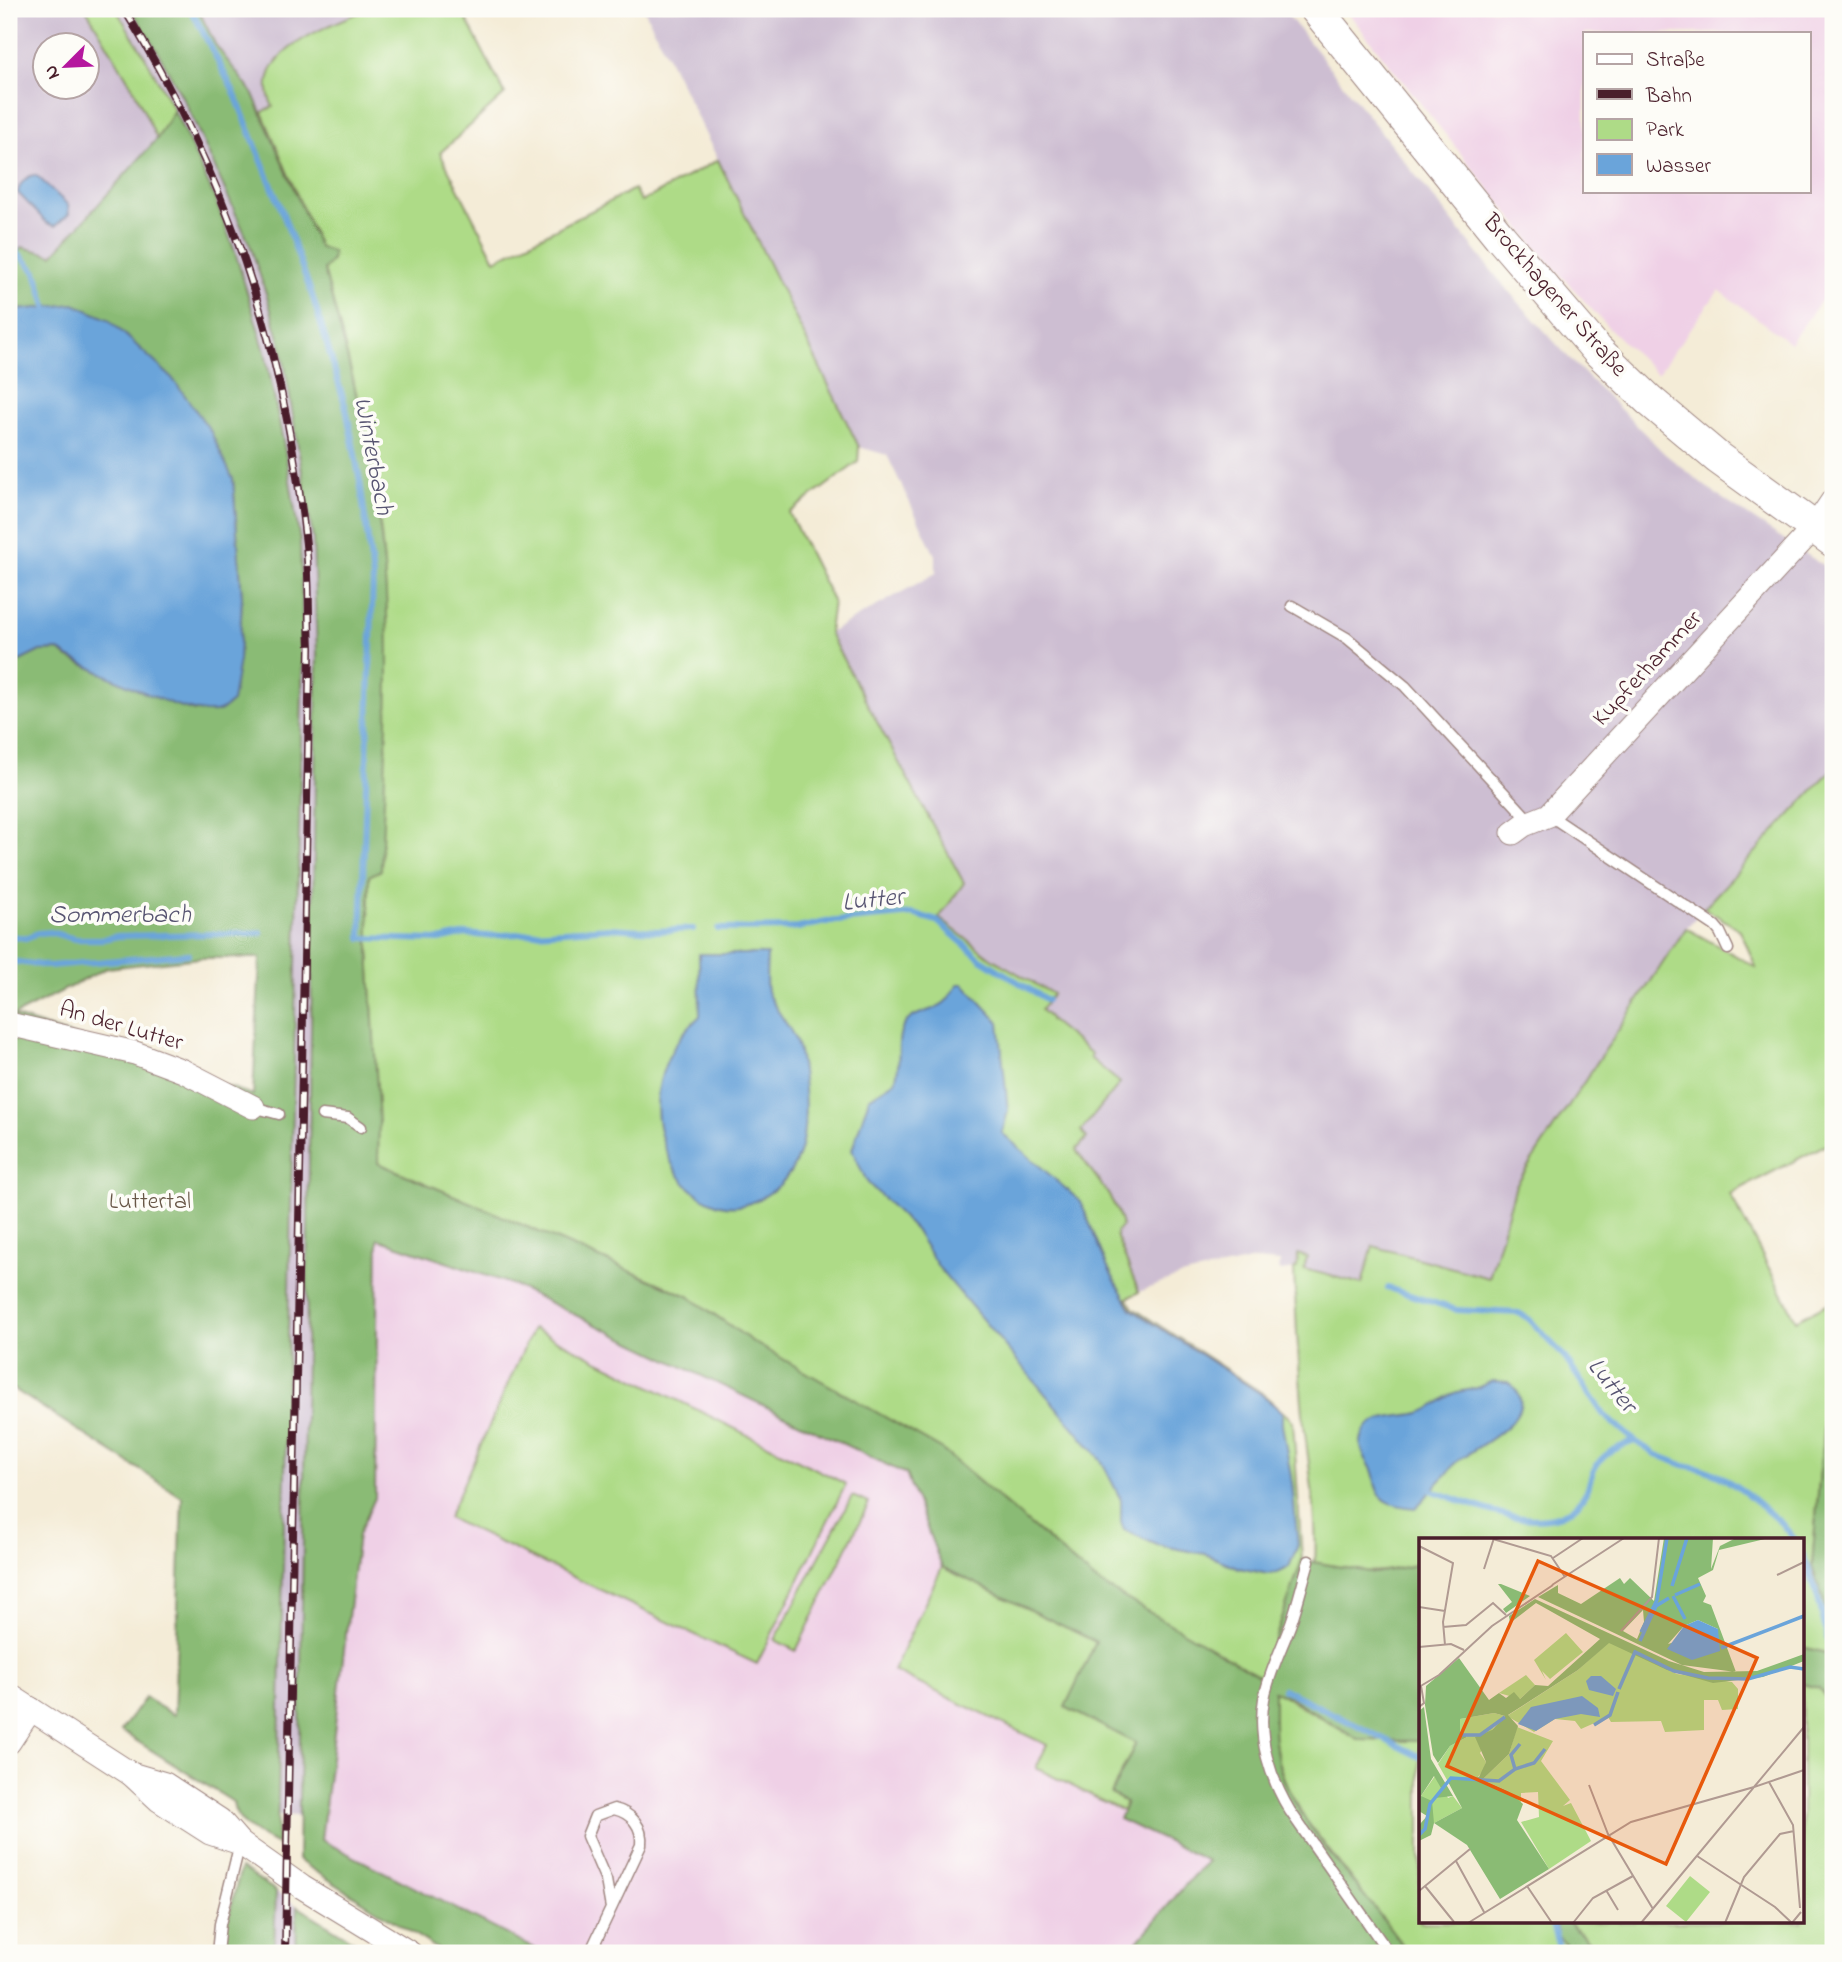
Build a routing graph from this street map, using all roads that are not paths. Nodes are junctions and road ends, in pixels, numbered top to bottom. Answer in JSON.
{"nodes":[{"id":1,"x":1316,"y":9,"type":"edge"},
{"id":2,"x":1833,"y":500,"type":"edge"},
{"id":3,"x":1823,"y":534,"type":"edge"},
{"id":4,"x":1292,"y":606,"type":"dead end"},
{"id":5,"x":1531,"y":824,"type":"junction"},
{"id":6,"x":1728,"y":949,"type":"dead end"},
{"id":7,"x":9,"y":1024,"type":"edge"},
{"id":8,"x":253,"y":1107,"type":"joint"},
{"id":9,"x":279,"y":1114,"type":"dead end"},
{"id":10,"x":322,"y":1115,"type":"dead end"},
{"id":11,"x":361,"y":1127,"type":"dead end"},
{"id":12,"x":1309,"y":1561,"type":"dead end"},
{"id":13,"x":9,"y":1695,"type":"edge"},
{"id":14,"x":31,"y":1709,"type":"junction"},
{"id":15,"x":9,"y":1742,"type":"edge"},
{"id":16,"x":240,"y":1843,"type":"junction"},
{"id":17,"x":611,"y":1908,"type":"junction"},
{"id":18,"x":217,"y":1953,"type":"edge"},
{"id":19,"x":410,"y":1953,"type":"edge"},
{"id":20,"x":590,"y":1953,"type":"edge"},
{"id":21,"x":1389,"y":1953,"type":"edge"}],
"edges":[{"from":1,"to":3,"type":"main road","name":"Brockhagener Straße"},
{"from":2,"to":3,"type":"street","name":"Kupferhammer"},
{"from":3,"to":5,"type":"street","name":"Kupferhammer"},
{"from":4,"to":5,"type":"lane"},
{"from":5,"to":6,"type":"lane"},
{"from":7,"to":8,"type":"street","name":"An der Lutter"},
{"from":8,"to":9,"type":"lane"},
{"from":10,"to":11,"type":"lane"},
{"from":12,"to":21,"type":"lane"},
{"from":13,"to":14,"type":"street"},
{"from":14,"to":15,"type":"street"},
{"from":14,"to":16,"type":"street"},
{"from":16,"to":18,"type":"lane"},
{"from":16,"to":19,"type":"street"},
{"from":17,"to":17,"type":"lane"},
{"from":17,"to":20,"type":"lane"}]}
